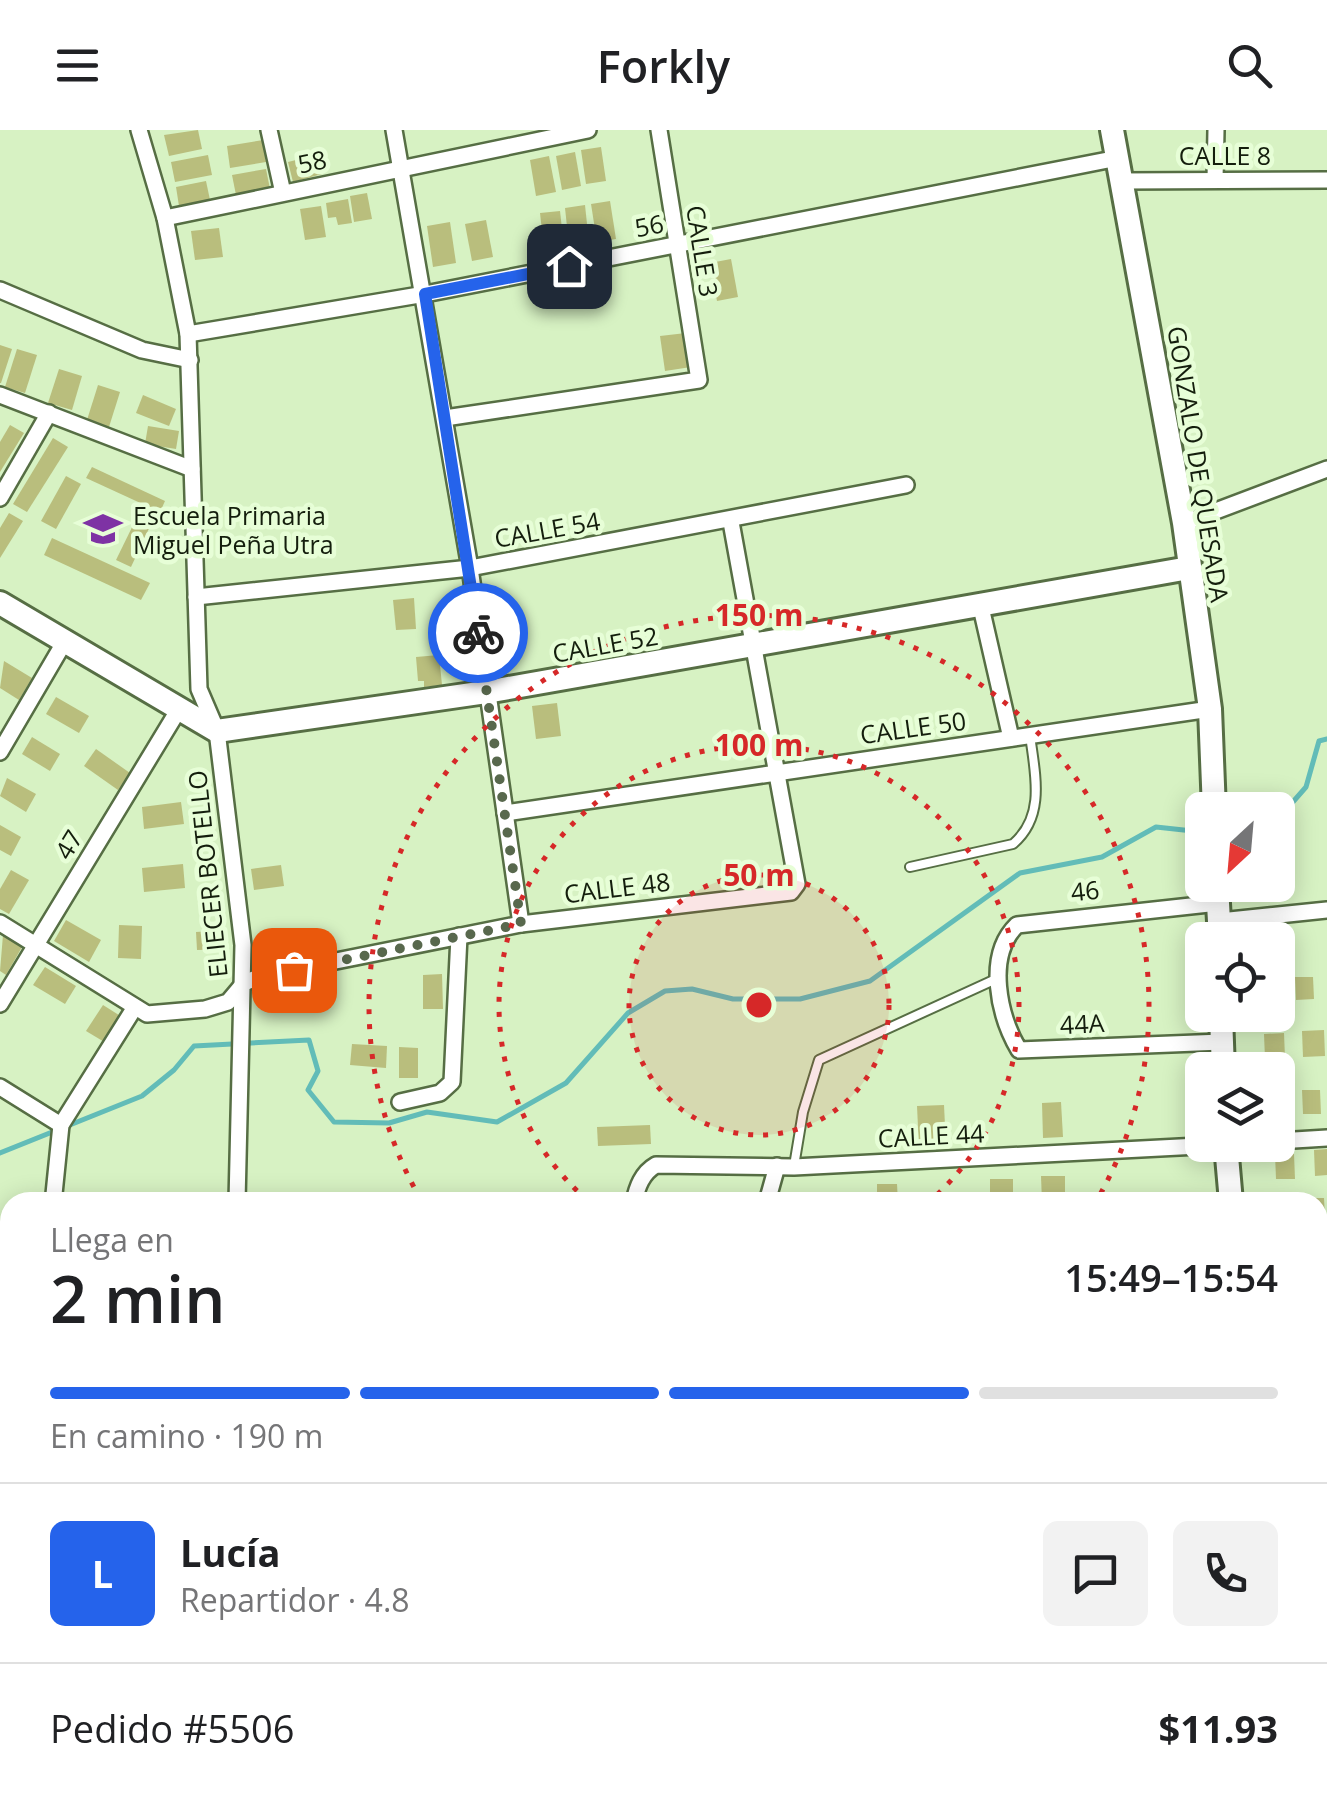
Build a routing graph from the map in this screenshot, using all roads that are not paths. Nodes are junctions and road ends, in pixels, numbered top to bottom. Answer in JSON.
{"nodes":[{"id":1,"x":139,"y":130,"type":"edge"},
{"id":2,"x":269,"y":130,"type":"edge"},
{"id":3,"x":394,"y":130,"type":"edge"},
{"id":4,"x":588,"y":130,"type":"edge"},
{"id":5,"x":659,"y":130,"type":"edge"},
{"id":6,"x":1112,"y":130,"type":"edge"},
{"id":7,"x":1216,"y":130,"type":"edge"},
{"id":8,"x":519,"y":136,"type":"edge"},
{"id":9,"x":402,"y":167,"type":"junction"},
{"id":10,"x":1120,"y":170,"type":"junction"},
{"id":11,"x":1215,"y":180,"type":"junction"},
{"id":12,"x":1327,"y":180,"type":"edge"},
{"id":13,"x":283,"y":193,"type":"junction"},
{"id":14,"x":165,"y":218,"type":"junction"},
{"id":15,"x":677,"y":245,"type":"junction"},
{"id":16,"x":0,"y":290,"type":"edge"},
{"id":17,"x":425,"y":294,"type":"junction"},
{"id":18,"x":188,"y":334,"type":"junction"},
{"id":19,"x":190,"y":360,"type":"junction"},
{"id":20,"x":0,"y":394,"type":"edge"},
{"id":21,"x":48,"y":413,"type":"junction"},
{"id":22,"x":445,"y":418,"type":"junction"},
{"id":23,"x":192,"y":469,"type":"junction"},
{"id":24,"x":1327,"y":469,"type":"edge"},
{"id":25,"x":906,"y":485,"type":"dead end"},
{"id":26,"x":0,"y":498,"type":"edge"},
{"id":27,"x":730,"y":522,"type":"junction"},
{"id":28,"x":1184,"y":523,"type":"junction"},
{"id":29,"x":470,"y":568,"type":"junction"},
{"id":30,"x":1189,"y":568,"type":"junction"},
{"id":31,"x":196,"y":597,"type":"junction"},
{"id":32,"x":0,"y":603,"type":"edge"},
{"id":33,"x":980,"y":603,"type":"junction"},
{"id":34,"x":65,"y":641,"type":"junction"},
{"id":35,"x":754,"y":645,"type":"junction"},
{"id":36,"x":486,"y":692,"type":"junction"},
{"id":37,"x":180,"y":709,"type":"junction"},
{"id":38,"x":1210,"y":709,"type":"junction"},
{"id":39,"x":217,"y":731,"type":"junction"},
{"id":40,"x":1030,"y":736,"type":"junction"},
{"id":41,"x":1010,"y":738,"type":"junction"},
{"id":42,"x":0,"y":752,"type":"edge"},
{"id":43,"x":778,"y":773,"type":"junction"},
{"id":44,"x":1213,"y":792,"type":"edge"},
{"id":45,"x":505,"y":813,"type":"junction"},
{"id":46,"x":910,"y":868,"type":"dead end"},
{"id":47,"x":1327,"y":910,"type":"edge"},
{"id":48,"x":1219,"y":912,"type":"edge"},
{"id":49,"x":0,"y":924,"type":"edge"},
{"id":50,"x":521,"y":924,"type":"junction"},
{"id":51,"x":459,"y":936,"type":"junction"},
{"id":52,"x":36,"y":945,"type":"junction"},
{"id":53,"x":996,"y":980,"type":"junction"},
{"id":54,"x":244,"y":983,"type":"junction"},
{"id":55,"x":0,"y":1004,"type":"edge"},
{"id":56,"x":135,"y":1007,"type":"junction"},
{"id":57,"x":1222,"y":1032,"type":"edge"},
{"id":58,"x":1222,"y":1042,"type":"junction"},
{"id":59,"x":1222,"y":1052,"type":"edge"},
{"id":60,"x":0,"y":1087,"type":"edge"},
{"id":61,"x":400,"y":1102,"type":"dead end"},
{"id":62,"x":62,"y":1125,"type":"junction"},
{"id":63,"x":1327,"y":1138,"type":"edge"},
{"id":64,"x":1295,"y":1140,"type":"edge"},
{"id":65,"x":1185,"y":1147,"type":"edge"},
{"id":66,"x":1227,"y":1162,"type":"edge"},
{"id":67,"x":786,"y":1166,"type":"junction"},
{"id":68,"x":54,"y":1192,"type":"edge"},
{"id":69,"x":237,"y":1192,"type":"edge"},
{"id":70,"x":638,"y":1192,"type":"edge"},
{"id":71,"x":772,"y":1192,"type":"edge"},
{"id":72,"x":1229,"y":1192,"type":"edge"}],
"edges":[{"from":1,"to":14,"type":"street","name":"ELIECER BOTELLO"},
{"from":2,"to":13,"type":"street"},
{"from":3,"to":9,"type":"street"},
{"from":4,"to":8,"type":"street","name":"58"},
{"from":5,"to":15,"type":"street","name":"CALLE 3"},
{"from":6,"to":10,"type":"street","name":"GONZALO DE QUESADA"},
{"from":7,"to":11,"type":"street"},
{"from":8,"to":9,"type":"street","name":"58"},
{"from":9,"to":13,"type":"street","name":"58"},
{"from":9,"to":17,"type":"street"},
{"from":10,"to":11,"type":"street","name":"CALLE 8"},
{"from":10,"to":15,"type":"street","name":"56"},
{"from":10,"to":28,"type":"street","name":"GONZALO DE QUESADA"},
{"from":11,"to":12,"type":"street","name":"CALLE 8"},
{"from":13,"to":14,"type":"street","name":"58"},
{"from":14,"to":18,"type":"street","name":"ELIECER BOTELLO"},
{"from":15,"to":17,"type":"street","name":"56"},
{"from":15,"to":22,"type":"street","name":"CALLE 3"},
{"from":16,"to":19,"type":"street"},
{"from":17,"to":18,"type":"street","name":"56"},
{"from":17,"to":22,"type":"street"},
{"from":18,"to":19,"type":"street","name":"ELIECER BOTELLO"},
{"from":19,"to":23,"type":"street","name":"ELIECER BOTELLO"},
{"from":20,"to":21,"type":"street"},
{"from":21,"to":23,"type":"street"},
{"from":21,"to":26,"type":"street"},
{"from":22,"to":29,"type":"street"},
{"from":23,"to":31,"type":"street","name":"ELIECER BOTELLO"},
{"from":24,"to":28,"type":"street"},
{"from":25,"to":27,"type":"street","name":"CALLE 54"},
{"from":27,"to":29,"type":"street","name":"CALLE 54"},
{"from":27,"to":35,"type":"street"},
{"from":28,"to":30,"type":"street","name":"GONZALO DE QUESADA"},
{"from":29,"to":31,"type":"street","name":"CALLE 54"},
{"from":29,"to":36,"type":"street"},
{"from":30,"to":33,"type":"street","name":"CALLE 52"},
{"from":30,"to":38,"type":"street","name":"GONZALO DE QUESADA"},
{"from":31,"to":39,"type":"street","name":"ELIECER BOTELLO"},
{"from":32,"to":34,"type":"street"},
{"from":33,"to":35,"type":"street","name":"CALLE 52"},
{"from":33,"to":41,"type":"street"},
{"from":34,"to":37,"type":"street"},
{"from":34,"to":42,"type":"street"},
{"from":35,"to":36,"type":"street","name":"CALLE 52"},
{"from":35,"to":43,"type":"street"},
{"from":36,"to":39,"type":"street","name":"CALLE 52"},
{"from":36,"to":45,"type":"street"},
{"from":37,"to":39,"type":"street"},
{"from":37,"to":52,"type":"street","name":"47"},
{"from":38,"to":40,"type":"street","name":"CALLE 50"},
{"from":38,"to":44,"type":"street","name":"GONZALO DE QUESADA"},
{"from":39,"to":54,"type":"street","name":"ELIECER BOTELLO"},
{"from":40,"to":41,"type":"street","name":"CALLE 50"},
{"from":40,"to":46,"type":"lane"},
{"from":41,"to":43,"type":"street","name":"CALLE 50"},
{"from":43,"to":45,"type":"street","name":"CALLE 50"},
{"from":43,"to":50,"type":"street","name":"CALLE 48"},
{"from":45,"to":50,"type":"street"},
{"from":47,"to":48,"type":"street","name":"46"},
{"from":48,"to":53,"type":"street","name":"46"},
{"from":49,"to":52,"type":"street","name":"CALLE 48"},
{"from":50,"to":51,"type":"street","name":"CALLE 48"},
{"from":51,"to":54,"type":"street","name":"CALLE 48"},
{"from":51,"to":61,"type":"street"},
{"from":52,"to":55,"type":"street","name":"47"},
{"from":52,"to":56,"type":"street","name":"CALLE 48"},
{"from":53,"to":58,"type":"street","name":"44A"},
{"from":53,"to":67,"type":"lane"},
{"from":54,"to":56,"type":"street","name":"CALLE 48"},
{"from":54,"to":69,"type":"street","name":"ELIECER BOTELLO"},
{"from":56,"to":62,"type":"street"},
{"from":57,"to":58,"type":"street"},
{"from":58,"to":59,"type":"street"},
{"from":60,"to":62,"type":"street"},
{"from":62,"to":68,"type":"street"},
{"from":63,"to":64,"type":"street"},
{"from":65,"to":67,"type":"street","name":"CALLE 44"},
{"from":66,"to":72,"type":"street"},
{"from":67,"to":70,"type":"street","name":"CALLE 44"},
{"from":67,"to":71,"type":"street"}]}
